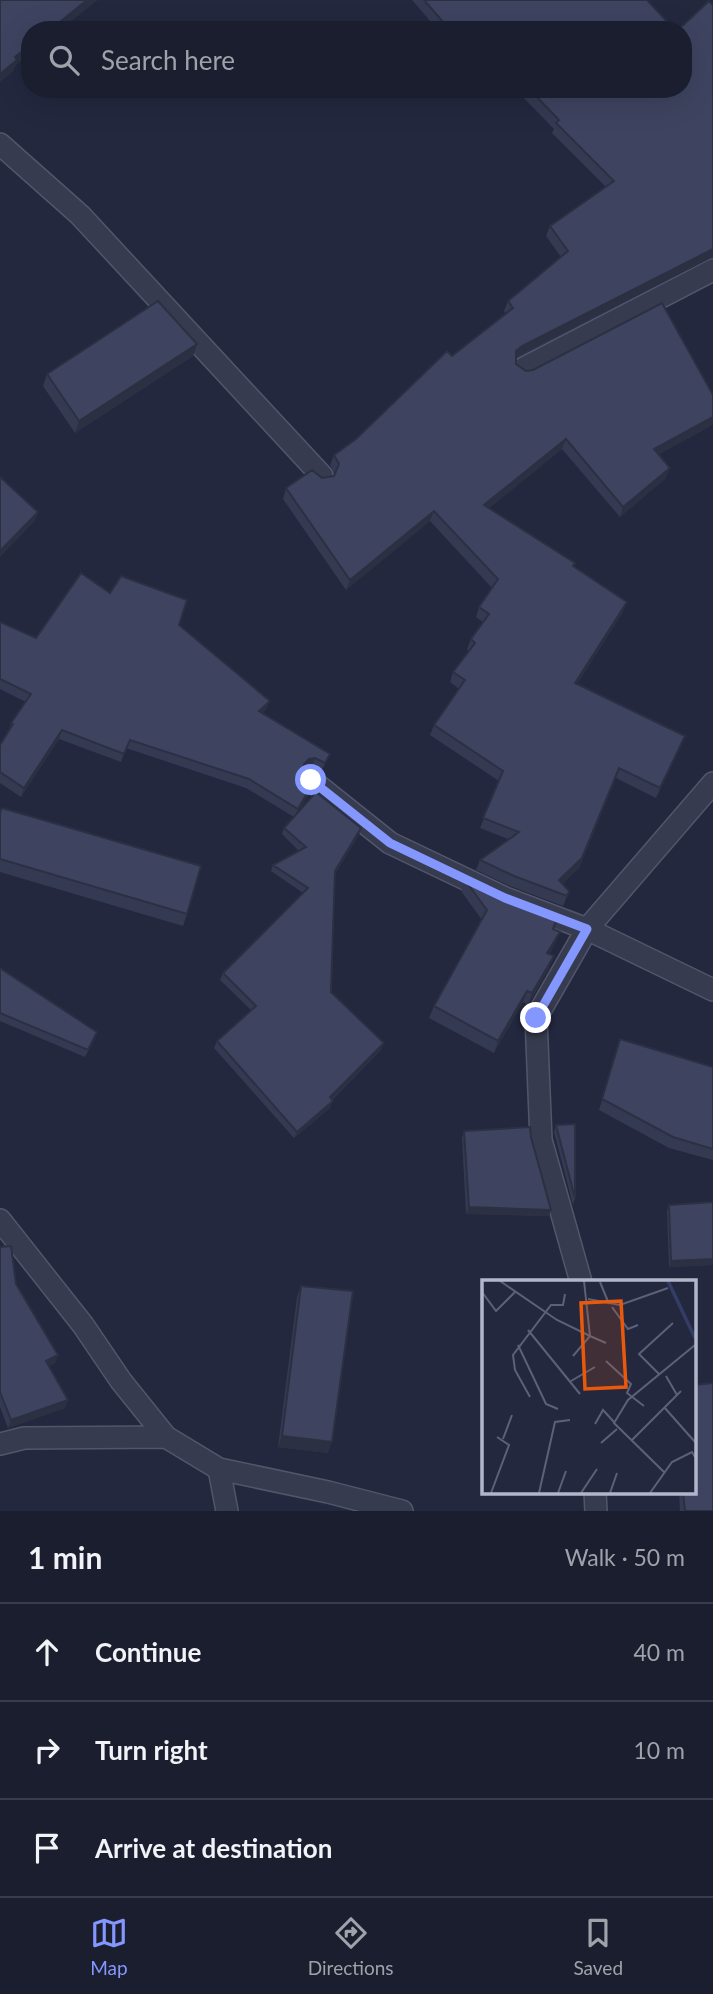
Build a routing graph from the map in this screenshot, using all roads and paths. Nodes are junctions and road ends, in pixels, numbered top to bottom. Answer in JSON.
{"nodes":[{"id":1,"x":0,"y":145,"type":"edge"},
{"id":2,"x":713,"y":270,"type":"edge"},
{"id":3,"x":524,"y":368,"type":"edge"},
{"id":4,"x":322,"y":476,"type":"edge"},
{"id":5,"x":311,"y":780,"type":"dead end"},
{"id":6,"x":713,"y":783,"type":"edge"},
{"id":7,"x":587,"y":929,"type":"junction"},
{"id":8,"x":713,"y":990,"type":"edge"},
{"id":9,"x":0,"y":1220,"type":"edge"},
{"id":10,"x":580,"y":1280,"type":"edge"},
{"id":11,"x":166,"y":1437,"type":"junction"},
{"id":12,"x":0,"y":1444,"type":"edge"},
{"id":13,"x":219,"y":1469,"type":"junction"},
{"id":14,"x":595,"y":1493,"type":"edge"},
{"id":15,"x":227,"y":1511,"type":"edge"},
{"id":16,"x":402,"y":1511,"type":"edge"},
{"id":17,"x":596,"y":1511,"type":"edge"}],
"edges":[{"from":1,"to":4,"type":"street"},
{"from":2,"to":3,"type":"street"},
{"from":5,"to":7,"type":"street"},
{"from":6,"to":7,"type":"street"},
{"from":7,"to":8,"type":"street"},
{"from":7,"to":10,"type":"street"},
{"from":9,"to":11,"type":"street"},
{"from":11,"to":12,"type":"street"},
{"from":11,"to":13,"type":"street"},
{"from":13,"to":15,"type":"street"},
{"from":13,"to":16,"type":"street"},
{"from":14,"to":17,"type":"street"}]}
